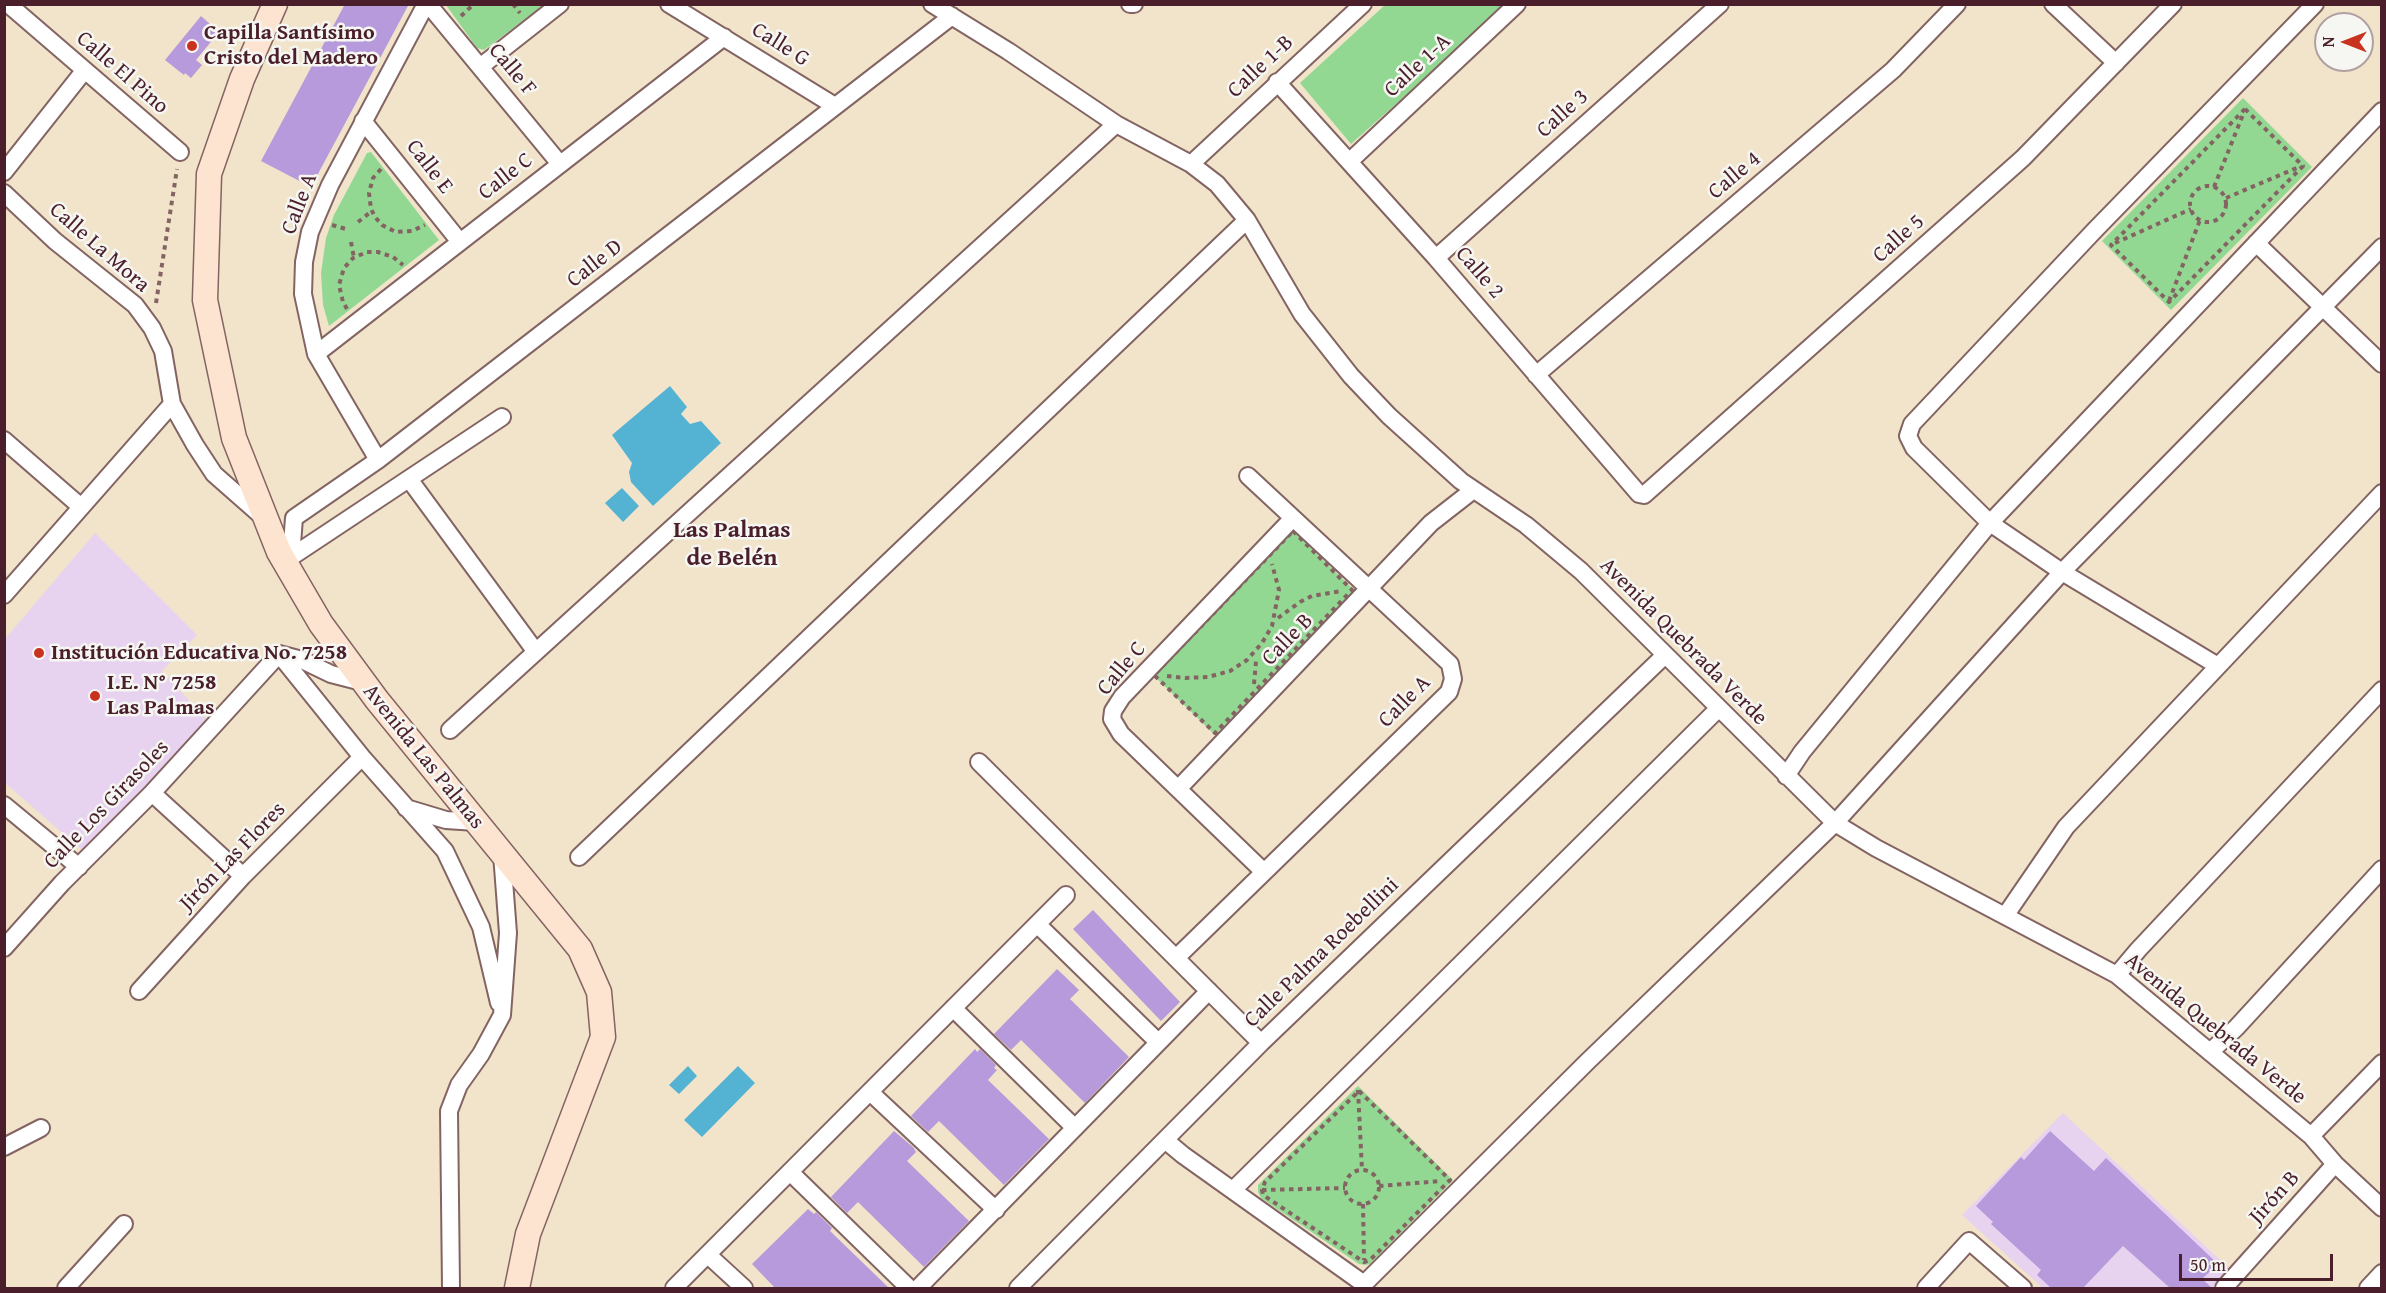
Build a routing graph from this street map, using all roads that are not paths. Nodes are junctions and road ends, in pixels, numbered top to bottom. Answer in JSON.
{"nodes":[{"id":1,"x":8,"y":4,"type":"edge"},
{"id":2,"x":275,"y":4,"type":"edge"},
{"id":3,"x":427,"y":4,"type":"edge"},
{"id":4,"x":560,"y":4,"type":"edge"},
{"id":5,"x":669,"y":4,"type":"edge"},
{"id":6,"x":932,"y":4,"type":"edge"},
{"id":7,"x":1363,"y":4,"type":"edge"},
{"id":8,"x":1517,"y":4,"type":"edge"},
{"id":9,"x":1720,"y":4,"type":"edge"},
{"id":10,"x":1957,"y":4,"type":"edge"},
{"id":11,"x":2053,"y":4,"type":"edge"},
{"id":12,"x":2173,"y":4,"type":"edge"},
{"id":13,"x":2315,"y":4,"type":"edge"},
{"id":14,"x":952,"y":16,"type":"junction"},
{"id":15,"x":724,"y":37,"type":"junction"},
{"id":16,"x":2116,"y":63,"type":"junction"},
{"id":17,"x":480,"y":67,"type":"junction"},
{"id":18,"x":84,"y":71,"type":"junction"},
{"id":19,"x":1277,"y":82,"type":"junction"},
{"id":20,"x":836,"y":106,"type":"junction"},
{"id":21,"x":2382,"y":111,"type":"edge"},
{"id":22,"x":363,"y":121,"type":"junction"},
{"id":23,"x":1116,"y":124,"type":"junction"},
{"id":24,"x":180,"y":152,"type":"road end"},
{"id":25,"x":1350,"y":160,"type":"junction"},
{"id":26,"x":560,"y":164,"type":"junction"},
{"id":27,"x":1191,"y":164,"type":"junction"},
{"id":28,"x":4,"y":172,"type":"edge"},
{"id":29,"x":4,"y":193,"type":"edge"},
{"id":30,"x":1247,"y":220,"type":"junction"},
{"id":31,"x":460,"y":242,"type":"junction"},
{"id":32,"x":2256,"y":243,"type":"junction"},
{"id":33,"x":2382,"y":247,"type":"edge"},
{"id":34,"x":1436,"y":258,"type":"junction"},
{"id":35,"x":2322,"y":307,"type":"junction"},
{"id":36,"x":316,"y":354,"type":"junction"},
{"id":37,"x":2382,"y":364,"type":"edge"},
{"id":38,"x":1536,"y":375,"type":"junction"},
{"id":39,"x":172,"y":404,"type":"junction"},
{"id":40,"x":502,"y":417,"type":"dead end"},
{"id":41,"x":4,"y":440,"type":"edge"},
{"id":42,"x":378,"y":460,"type":"junction"},
{"id":43,"x":1248,"y":476,"type":"dead end"},
{"id":44,"x":409,"y":479,"type":"junction"},
{"id":45,"x":1466,"y":486,"type":"junction"},
{"id":46,"x":2382,"y":493,"type":"edge"},
{"id":47,"x":1644,"y":495,"type":"joint"},
{"id":48,"x":80,"y":506,"type":"junction"},
{"id":49,"x":1293,"y":518,"type":"junction"},
{"id":50,"x":266,"y":520,"type":"junction"},
{"id":51,"x":1990,"y":523,"type":"junction"},
{"id":52,"x":288,"y":559,"type":"junction"},
{"id":53,"x":2062,"y":572,"type":"junction"},
{"id":54,"x":1369,"y":588,"type":"junction"},
{"id":55,"x":4,"y":595,"type":"edge"},
{"id":56,"x":536,"y":652,"type":"junction"},
{"id":57,"x":279,"y":654,"type":"junction"},
{"id":58,"x":1664,"y":656,"type":"junction"},
{"id":59,"x":2218,"y":666,"type":"junction"},
{"id":60,"x":362,"y":682,"type":"junction"},
{"id":61,"x":2382,"y":690,"type":"edge"},
{"id":62,"x":1718,"y":710,"type":"junction"},
{"id":63,"x":450,"y":730,"type":"dead end"},
{"id":64,"x":362,"y":757,"type":"junction"},
{"id":65,"x":979,"y":762,"type":"dead end"},
{"id":66,"x":1786,"y":776,"type":"junction"},
{"id":67,"x":1178,"y":789,"type":"junction"},
{"id":68,"x":152,"y":793,"type":"junction"},
{"id":69,"x":4,"y":805,"type":"edge"},
{"id":70,"x":405,"y":808,"type":"junction"},
{"id":71,"x":476,"y":822,"type":"junction"},
{"id":72,"x":1835,"y":823,"type":"junction"},
{"id":73,"x":502,"y":854,"type":"junction"},
{"id":74,"x":579,"y":857,"type":"dead end"},
{"id":75,"x":79,"y":867,"type":"junction"},
{"id":76,"x":2382,"y":869,"type":"edge"},
{"id":77,"x":1264,"y":872,"type":"junction"},
{"id":78,"x":243,"y":876,"type":"junction"},
{"id":79,"x":1066,"y":895,"type":"dead end"},
{"id":80,"x":2005,"y":916,"type":"junction"},
{"id":81,"x":1037,"y":924,"type":"junction"},
{"id":82,"x":4,"y":948,"type":"edge"},
{"id":83,"x":1176,"y":958,"type":"junction"},
{"id":84,"x":2117,"y":975,"type":"junction"},
{"id":85,"x":139,"y":991,"type":"dead end"},
{"id":86,"x":1209,"y":991,"type":"junction"},
{"id":87,"x":953,"y":1008,"type":"junction"},
{"id":88,"x":502,"y":1015,"type":"junction"},
{"id":89,"x":1158,"y":1042,"type":"junction"},
{"id":90,"x":1261,"y":1043,"type":"junction"},
{"id":91,"x":2210,"y":1052,"type":"junction"},
{"id":92,"x":2382,"y":1063,"type":"edge"},
{"id":93,"x":870,"y":1092,"type":"junction"},
{"id":94,"x":41,"y":1128,"type":"dead end"},
{"id":95,"x":1076,"y":1128,"type":"junction"},
{"id":96,"x":2312,"y":1136,"type":"junction"},
{"id":97,"x":1165,"y":1140,"type":"junction"},
{"id":98,"x":4,"y":1147,"type":"edge"},
{"id":99,"x":2335,"y":1164,"type":"junction"},
{"id":100,"x":790,"y":1173,"type":"junction"},
{"id":101,"x":1234,"y":1190,"type":"junction"},
{"id":102,"x":2382,"y":1208,"type":"edge"},
{"id":103,"x":996,"y":1210,"type":"junction"},
{"id":104,"x":124,"y":1224,"type":"dead end"},
{"id":105,"x":708,"y":1255,"type":"junction"},
{"id":106,"x":2382,"y":1273,"type":"edge"},
{"id":107,"x":66,"y":1288,"type":"edge"},
{"id":108,"x":451,"y":1288,"type":"edge"},
{"id":109,"x":517,"y":1288,"type":"edge"},
{"id":110,"x":675,"y":1288,"type":"edge"},
{"id":111,"x":744,"y":1288,"type":"edge"},
{"id":112,"x":909,"y":1288,"type":"edge"},
{"id":113,"x":918,"y":1288,"type":"edge"},
{"id":114,"x":1018,"y":1288,"type":"edge"},
{"id":115,"x":1926,"y":1288,"type":"edge"},
{"id":116,"x":2023,"y":1288,"type":"edge"},
{"id":117,"x":2224,"y":1288,"type":"edge"},
{"id":118,"x":2368,"y":1288,"type":"edge"}],
"edges":[{"from":1,"to":18,"type":"street","name":"Calle El Pino"},
{"from":2,"to":50,"type":"main road","name":"Avenida Las Palmas"},
{"from":3,"to":17,"type":"street","name":"Calle F"},
{"from":3,"to":22,"type":"street","name":"Calle A"},
{"from":4,"to":17,"type":"street"},
{"from":5,"to":15,"type":"street","name":"Calle G"},
{"from":6,"to":14,"type":"street","name":"Avenida Quebrada Verde"},
{"from":7,"to":19,"type":"street","name":"Calle 1-B"},
{"from":8,"to":25,"type":"street","name":"Calle 1-A"},
{"from":9,"to":34,"type":"street","name":"Calle 3"},
{"from":10,"to":38,"type":"street","name":"Calle 4"},
{"from":11,"to":16,"type":"street"},
{"from":12,"to":16,"type":"street","name":"Calle 5"},
{"from":13,"to":51,"type":"street"},
{"from":14,"to":20,"type":"street","name":"Calle D"},
{"from":14,"to":23,"type":"street","name":"Avenida Quebrada Verde"},
{"from":15,"to":20,"type":"street","name":"Calle G"},
{"from":15,"to":26,"type":"street","name":"Calle C"},
{"from":16,"to":47,"type":"street","name":"Calle 5"},
{"from":17,"to":26,"type":"street","name":"Calle F"},
{"from":18,"to":24,"type":"street","name":"Calle El Pino"},
{"from":18,"to":28,"type":"street"},
{"from":19,"to":25,"type":"street","name":"Calle 2"},
{"from":19,"to":27,"type":"street","name":"Calle 1-B"},
{"from":20,"to":42,"type":"street","name":"Calle D"},
{"from":21,"to":32,"type":"street"},
{"from":22,"to":31,"type":"street","name":"Calle E"},
{"from":22,"to":36,"type":"street","name":"Calle A"},
{"from":23,"to":27,"type":"street","name":"Avenida Quebrada Verde"},
{"from":23,"to":56,"type":"street"},
{"from":25,"to":34,"type":"street","name":"Calle 2"},
{"from":26,"to":31,"type":"street","name":"Calle C"},
{"from":27,"to":30,"type":"street","name":"Avenida Quebrada Verde"},
{"from":29,"to":39,"type":"street","name":"Calle La Mora"},
{"from":30,"to":45,"type":"street","name":"Avenida Quebrada Verde"},
{"from":30,"to":74,"type":"street"},
{"from":31,"to":36,"type":"street","name":"Calle C"},
{"from":32,"to":35,"type":"street"},
{"from":32,"to":51,"type":"street"},
{"from":33,"to":35,"type":"street"},
{"from":34,"to":38,"type":"street","name":"Calle 2"},
{"from":35,"to":37,"type":"street"},
{"from":35,"to":53,"type":"street"},
{"from":36,"to":42,"type":"street","name":"Calle A"},
{"from":38,"to":47,"type":"street","name":"Calle 2"},
{"from":39,"to":48,"type":"street"},
{"from":39,"to":50,"type":"street","name":"Calle La Mora"},
{"from":40,"to":44,"type":"street"},
{"from":41,"to":48,"type":"street"},
{"from":42,"to":52,"type":"street","name":"Calle D"},
{"from":43,"to":49,"type":"street","name":"Calle A"},
{"from":44,"to":52,"type":"street"},
{"from":44,"to":56,"type":"street"},
{"from":45,"to":54,"type":"street","name":"Calle B"},
{"from":45,"to":58,"type":"street","name":"Avenida Quebrada Verde"},
{"from":46,"to":59,"type":"street"},
{"from":48,"to":55,"type":"street"},
{"from":49,"to":54,"type":"street","name":"Calle A"},
{"from":49,"to":67,"type":"street","name":"Calle C"},
{"from":50,"to":52,"type":"main road","name":"Avenida Las Palmas"},
{"from":51,"to":53,"type":"street"},
{"from":51,"to":66,"type":"street"},
{"from":52,"to":60,"type":"main road","name":"Avenida Las Palmas"},
{"from":53,"to":59,"type":"street"},
{"from":53,"to":72,"type":"street"},
{"from":54,"to":67,"type":"street","name":"Calle B"},
{"from":54,"to":77,"type":"street","name":"Calle A"},
{"from":56,"to":63,"type":"street"},
{"from":57,"to":60,"type":"street"},
{"from":57,"to":64,"type":"street"},
{"from":57,"to":68,"type":"street","name":"Calle Los Girasoles"},
{"from":58,"to":62,"type":"street","name":"Avenida Quebrada Verde"},
{"from":58,"to":90,"type":"street","name":"Calle Palma Roebellini"},
{"from":59,"to":80,"type":"street"},
{"from":60,"to":71,"type":"main road","name":"Avenida Las Palmas"},
{"from":61,"to":84,"type":"street"},
{"from":62,"to":66,"type":"street","name":"Avenida Quebrada Verde"},
{"from":62,"to":101,"type":"street"},
{"from":64,"to":70,"type":"street"},
{"from":64,"to":78,"type":"street","name":"Jirón Las Flores"},
{"from":65,"to":83,"type":"street"},
{"from":66,"to":72,"type":"street","name":"Avenida Quebrada Verde"},
{"from":67,"to":77,"type":"street","name":"Calle C"},
{"from":68,"to":75,"type":"street","name":"Calle Los Girasoles"},
{"from":68,"to":78,"type":"street"},
{"from":69,"to":75,"type":"street"},
{"from":70,"to":71,"type":"street"},
{"from":70,"to":88,"type":"street"},
{"from":71,"to":73,"type":"main road","name":"Avenida Las Palmas"},
{"from":72,"to":80,"type":"street","name":"Avenida Quebrada Verde"},
{"from":72,"to":101,"type":"street"},
{"from":73,"to":88,"type":"street"},
{"from":73,"to":109,"type":"main road","name":"Avenida Las Palmas"},
{"from":75,"to":82,"type":"street","name":"Calle Los Girasoles"},
{"from":76,"to":91,"type":"street"},
{"from":77,"to":83,"type":"street","name":"Calle A"},
{"from":78,"to":85,"type":"street","name":"Jirón Las Flores"},
{"from":79,"to":81,"type":"street"},
{"from":80,"to":84,"type":"street","name":"Avenida Quebrada Verde"},
{"from":81,"to":87,"type":"street"},
{"from":81,"to":89,"type":"street"},
{"from":83,"to":86,"type":"street"},
{"from":84,"to":91,"type":"street","name":"Avenida Quebrada Verde"},
{"from":86,"to":89,"type":"street"},
{"from":86,"to":90,"type":"street"},
{"from":87,"to":93,"type":"street"},
{"from":87,"to":95,"type":"street"},
{"from":88,"to":108,"type":"street"},
{"from":89,"to":95,"type":"street"},
{"from":90,"to":97,"type":"street","name":"Calle Palma Roebellini"},
{"from":91,"to":96,"type":"street","name":"Avenida Quebrada Verde"},
{"from":92,"to":96,"type":"street"},
{"from":93,"to":100,"type":"street"},
{"from":93,"to":103,"type":"street"},
{"from":94,"to":98,"type":"street"},
{"from":95,"to":103,"type":"street"},
{"from":96,"to":99,"type":"street","name":"Avenida Quebrada Verde"},
{"from":97,"to":101,"type":"street"},
{"from":97,"to":114,"type":"street","name":"Calle Palma Roebellini"},
{"from":99,"to":102,"type":"street","name":"Avenida Quebrada Verde"},
{"from":99,"to":117,"type":"street","name":"Jirón B"},
{"from":100,"to":105,"type":"street"},
{"from":100,"to":112,"type":"street"},
{"from":103,"to":113,"type":"street"},
{"from":104,"to":107,"type":"street"},
{"from":105,"to":110,"type":"street"},
{"from":105,"to":111,"type":"street"},
{"from":106,"to":118,"type":"street"},
{"from":115,"to":116,"type":"street"}]}
